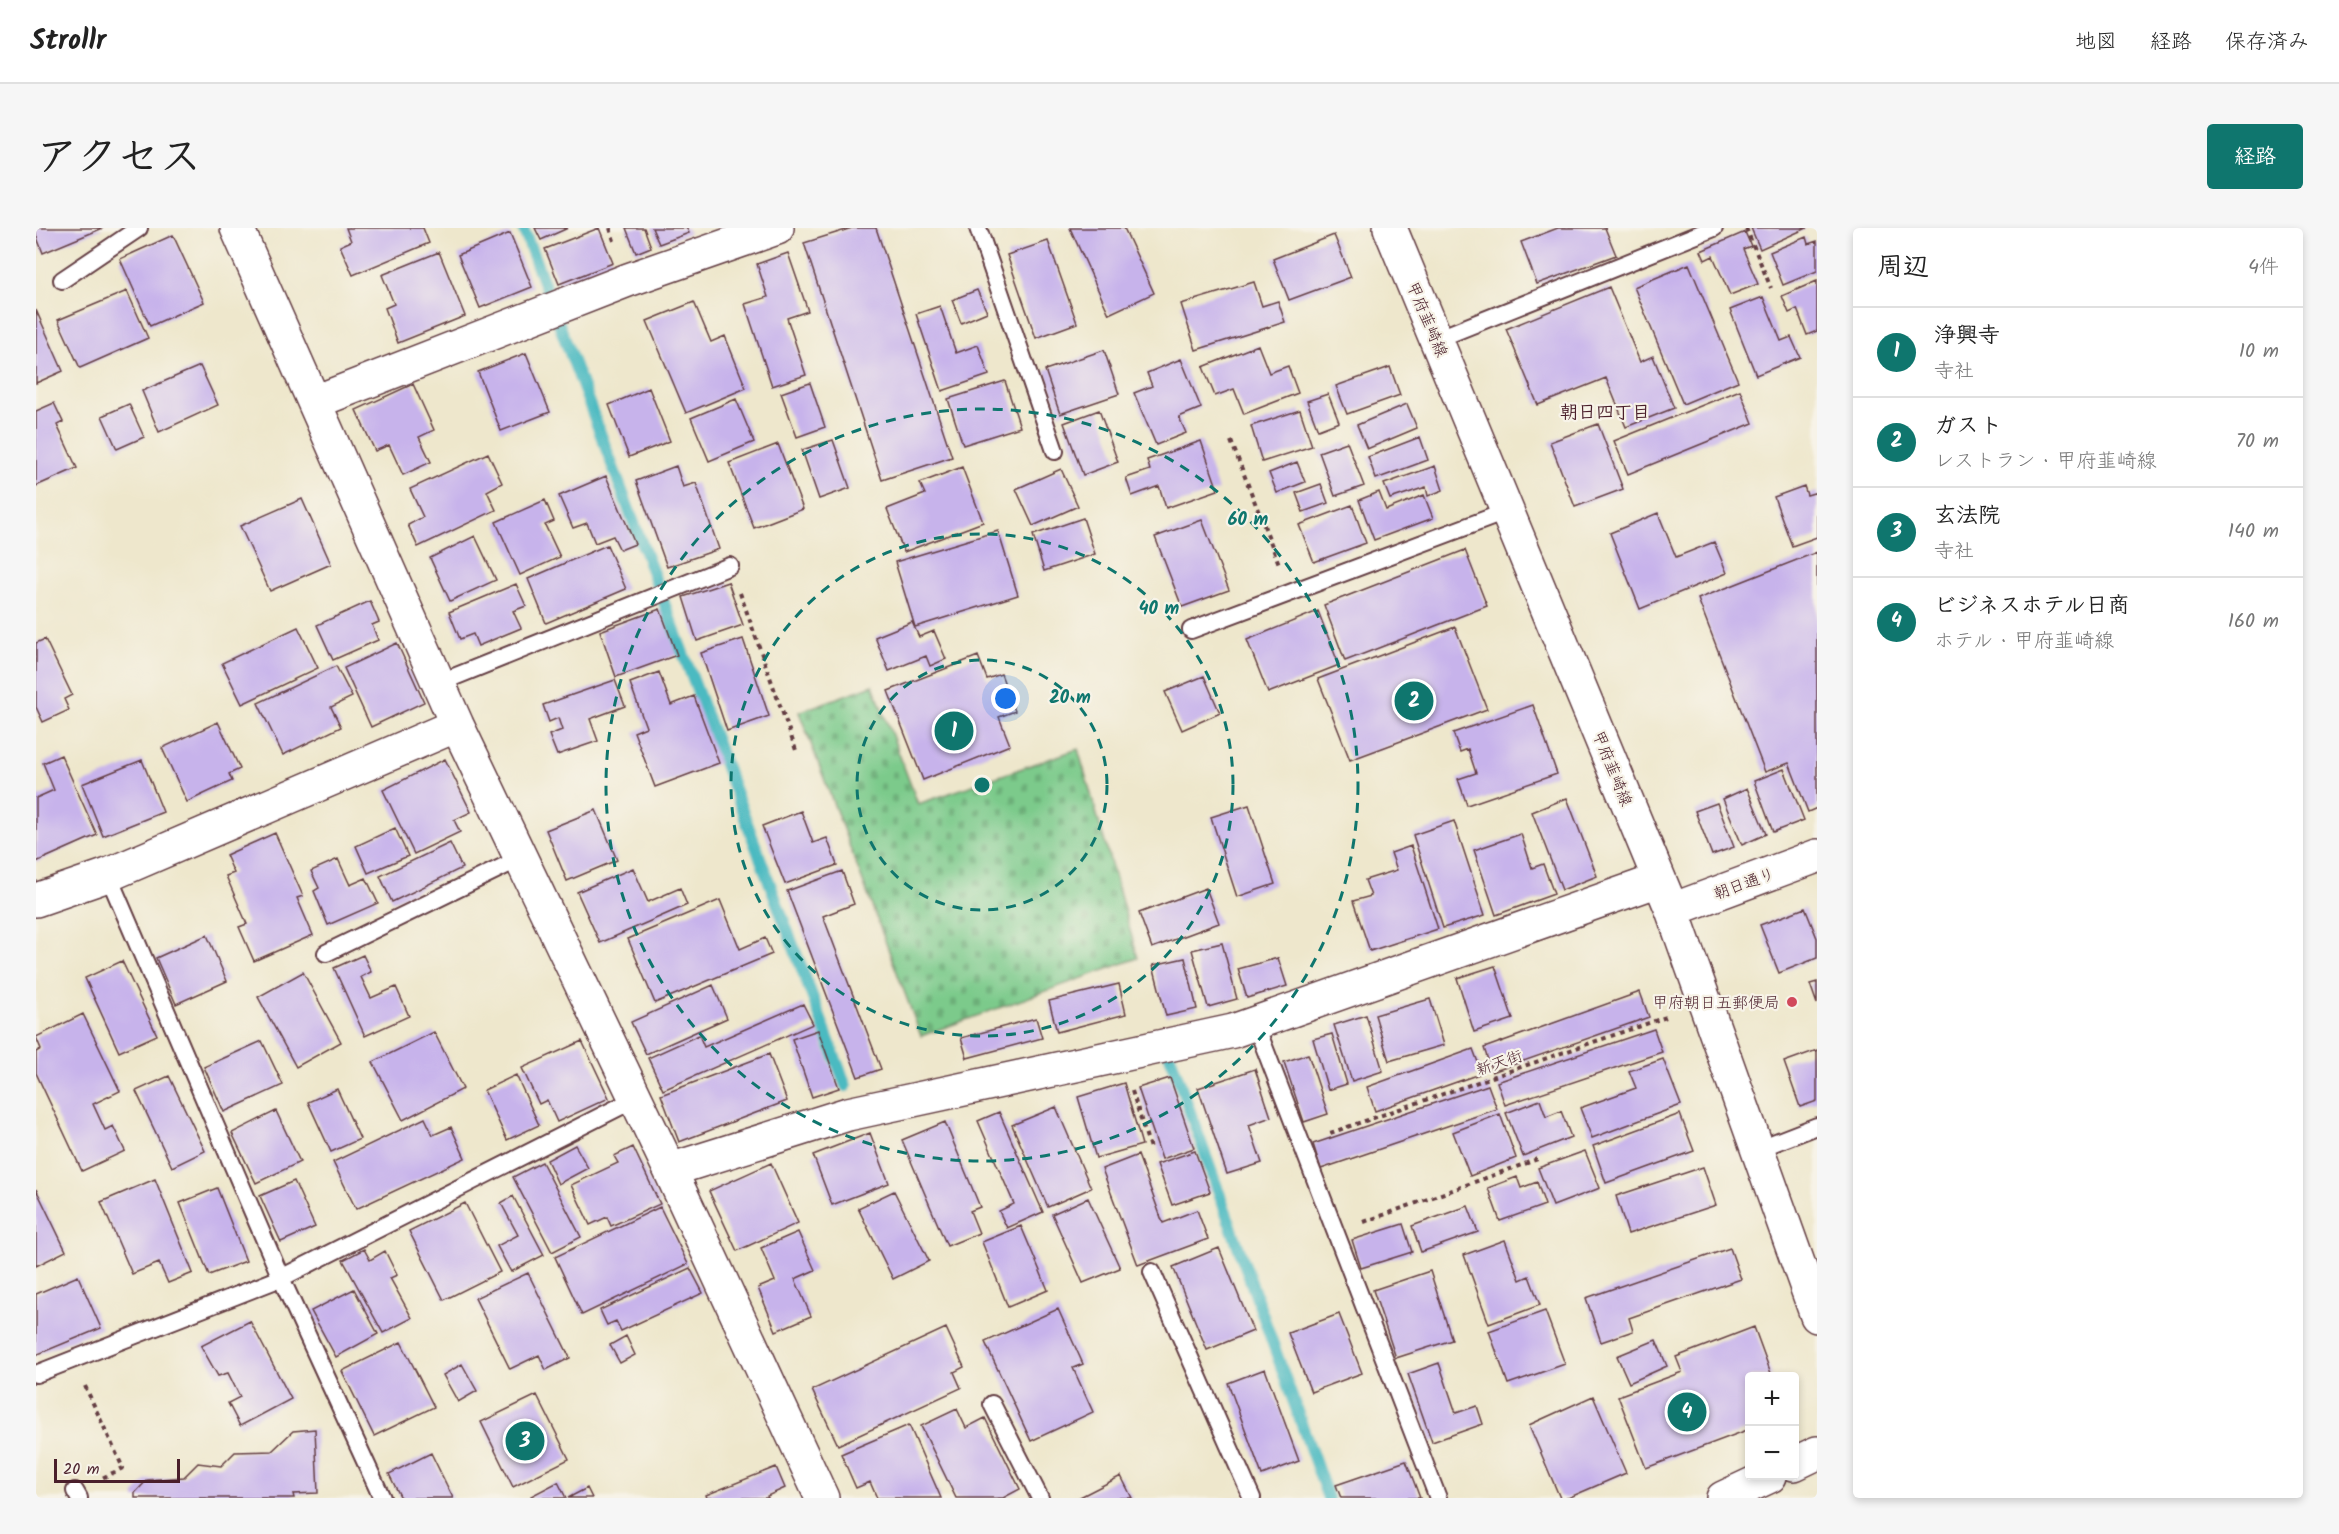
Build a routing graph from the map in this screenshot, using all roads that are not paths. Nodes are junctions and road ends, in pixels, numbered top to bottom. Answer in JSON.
{"nodes":[{"id":1,"x":139,"y":228,"type":"edge"},
{"id":2,"x":237,"y":228,"type":"edge"},
{"id":3,"x":777,"y":228,"type":"edge"},
{"id":4,"x":978,"y":228,"type":"edge"},
{"id":5,"x":1390,"y":228,"type":"edge"},
{"id":6,"x":1714,"y":228,"type":"edge"},
{"id":7,"x":62,"y":280,"type":"dead end"},
{"id":8,"x":1437,"y":339,"type":"junction"},
{"id":9,"x":315,"y":402,"type":"junction"},
{"id":10,"x":1055,"y":451,"type":"dead end"},
{"id":11,"x":1508,"y":511,"type":"junction"},
{"id":12,"x":730,"y":566,"type":"road end"},
{"id":13,"x":1191,"y":630,"type":"dead end"},
{"id":14,"x":439,"y":683,"type":"junction"},
{"id":15,"x":457,"y":725,"type":"junction"},
{"id":16,"x":1817,"y":856,"type":"edge"},
{"id":17,"x":521,"y":858,"type":"junction"},
{"id":18,"x":108,"y":875,"type":"junction"},
{"id":19,"x":1659,"y":880,"type":"junction"},
{"id":20,"x":36,"y":900,"type":"edge"},
{"id":21,"x":1672,"y":910,"type":"junction"},
{"id":22,"x":326,"y":953,"type":"dead end"},
{"id":23,"x":1255,"y":1023,"type":"junction"},
{"id":24,"x":635,"y":1099,"type":"junction"},
{"id":25,"x":1817,"y":1126,"type":"edge"},
{"id":26,"x":1758,"y":1149,"type":"junction"},
{"id":27,"x":669,"y":1170,"type":"junction"},
{"id":28,"x":1152,"y":1272,"type":"dead end"},
{"id":29,"x":280,"y":1278,"type":"junction"},
{"id":30,"x":1817,"y":1316,"type":"edge"},
{"id":31,"x":36,"y":1374,"type":"edge"},
{"id":32,"x":992,"y":1404,"type":"dead end"},
{"id":33,"x":1817,"y":1453,"type":"edge"},
{"id":34,"x":1799,"y":1462,"type":"edge"},
{"id":35,"x":1761,"y":1480,"type":"edge"},
{"id":36,"x":382,"y":1498,"type":"edge"},
{"id":37,"x":822,"y":1498,"type":"edge"},
{"id":38,"x":1040,"y":1498,"type":"edge"},
{"id":39,"x":1252,"y":1498,"type":"edge"},
{"id":40,"x":1438,"y":1498,"type":"edge"},
{"id":41,"x":1723,"y":1498,"type":"edge"}],
"edges":[{"from":1,"to":7,"type":"lane"},
{"from":2,"to":9,"type":"street"},
{"from":3,"to":9,"type":"street"},
{"from":4,"to":10,"type":"lane"},
{"from":5,"to":8,"type":"street","name":"甲府韮崎線"},
{"from":6,"to":8,"type":"lane"},
{"from":8,"to":11,"type":"street","name":"甲府韮崎線"},
{"from":9,"to":14,"type":"street"},
{"from":11,"to":13,"type":"lane"},
{"from":11,"to":19,"type":"street","name":"甲府韮崎線"},
{"from":12,"to":14,"type":"lane"},
{"from":14,"to":15,"type":"street"},
{"from":15,"to":17,"type":"street"},
{"from":15,"to":18,"type":"street"},
{"from":16,"to":21,"type":"street","name":"朝日通り"},
{"from":17,"to":22,"type":"lane"},
{"from":17,"to":24,"type":"street"},
{"from":18,"to":20,"type":"street"},
{"from":18,"to":29,"type":"lane"},
{"from":19,"to":21,"type":"street","name":"甲府韮崎線"},
{"from":19,"to":23,"type":"street"},
{"from":21,"to":26,"type":"street","name":"甲府韮崎線"},
{"from":23,"to":27,"type":"street"},
{"from":23,"to":40,"type":"lane"},
{"from":24,"to":27,"type":"street"},
{"from":24,"to":29,"type":"lane"},
{"from":25,"to":26,"type":"lane"},
{"from":26,"to":30,"type":"street","name":"甲府韮崎線"},
{"from":27,"to":37,"type":"street"},
{"from":28,"to":39,"type":"lane"},
{"from":29,"to":31,"type":"lane"},
{"from":29,"to":36,"type":"lane"},
{"from":32,"to":38,"type":"lane"},
{"from":33,"to":34,"type":"street"},
{"from":35,"to":41,"type":"street"}]}
